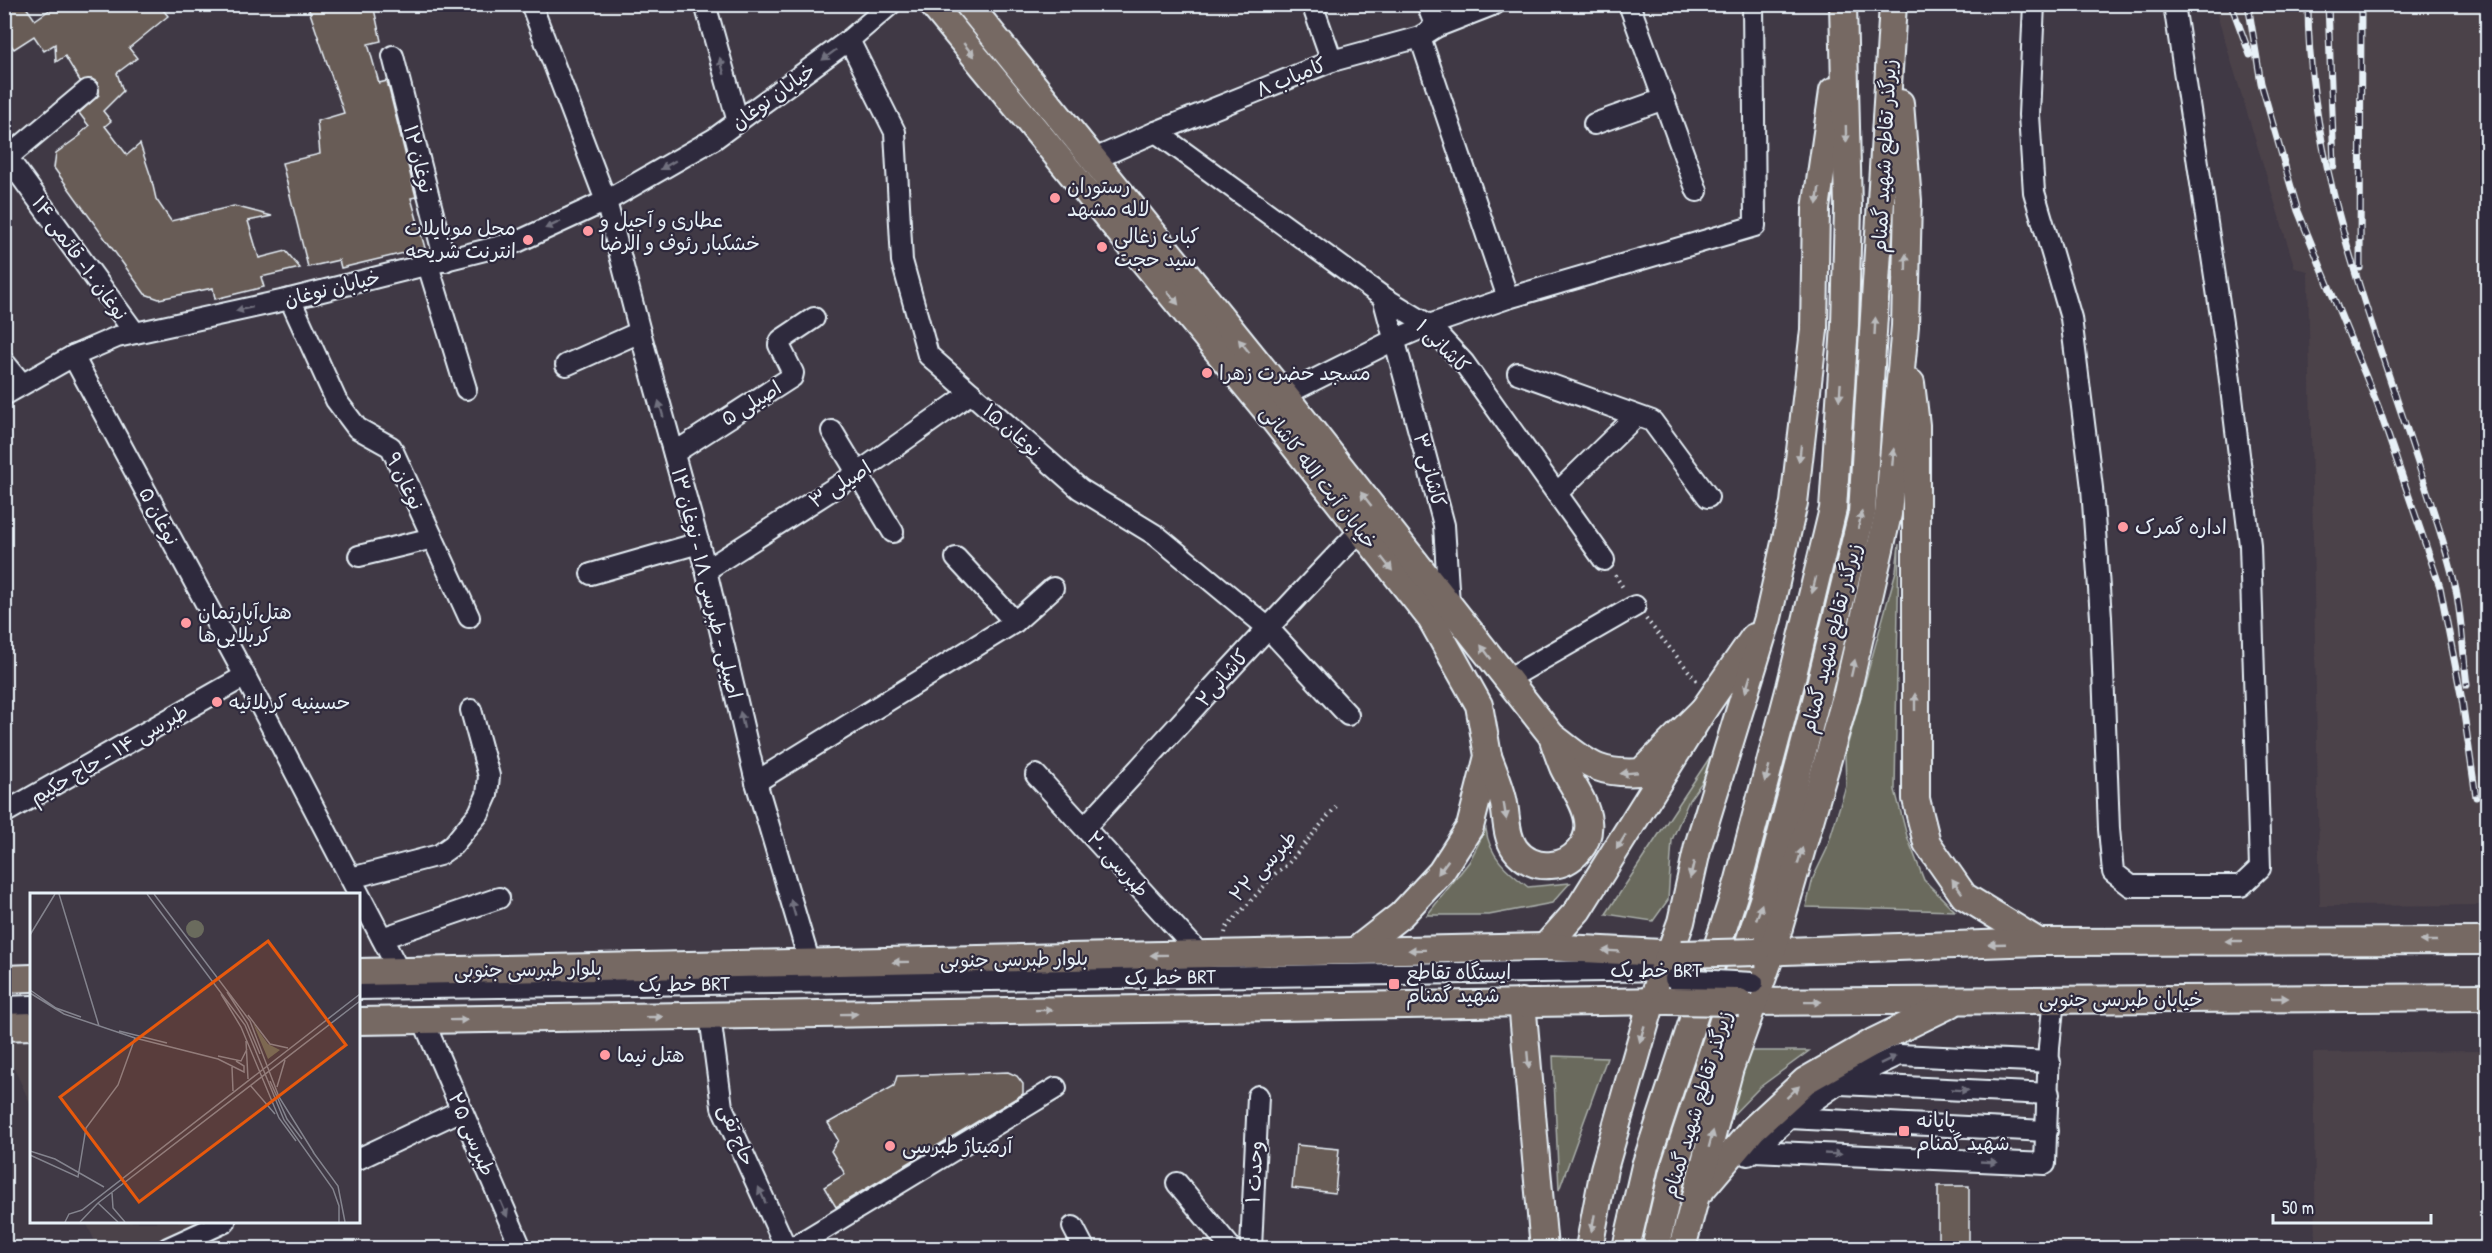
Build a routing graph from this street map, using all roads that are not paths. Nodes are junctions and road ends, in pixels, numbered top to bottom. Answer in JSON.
{"nodes":[{"id":1,"x":531,"y":4,"type":"edge"},
{"id":2,"x":705,"y":4,"type":"edge"},
{"id":3,"x":891,"y":4,"type":"edge"},
{"id":4,"x":932,"y":4,"type":"edge"},
{"id":5,"x":968,"y":4,"type":"edge"},
{"id":6,"x":1312,"y":4,"type":"edge"},
{"id":7,"x":1427,"y":4,"type":"edge"},
{"id":8,"x":1495,"y":4,"type":"edge"},
{"id":9,"x":1629,"y":4,"type":"edge"},
{"id":10,"x":1753,"y":4,"type":"edge"},
{"id":11,"x":2034,"y":4,"type":"edge"},
{"id":12,"x":2174,"y":4,"type":"edge"},
{"id":13,"x":1893,"y":5,"type":"edge"},
{"id":14,"x":1843,"y":9,"type":"edge"},
{"id":15,"x":1428,"y":32,"type":"junction"},
{"id":16,"x":849,"y":39,"type":"junction"},
{"id":17,"x":393,"y":56,"type":"dead end"},
{"id":18,"x":1332,"y":61,"type":"junction"},
{"id":19,"x":88,"y":90,"type":"dead end"},
{"id":20,"x":1664,"y":99,"type":"junction"},
{"id":21,"x":738,"y":122,"type":"junction"},
{"id":22,"x":1594,"y":124,"type":"dead end"},
{"id":23,"x":1156,"y":132,"type":"junction"},
{"id":24,"x":6,"y":155,"type":"edge"},
{"id":25,"x":1092,"y":160,"type":"junction"},
{"id":26,"x":1697,"y":191,"type":"dead end"},
{"id":27,"x":606,"y":201,"type":"junction"},
{"id":28,"x":437,"y":263,"type":"junction"},
{"id":29,"x":1383,"y":297,"type":"junction"},
{"id":30,"x":1508,"y":298,"type":"junction"},
{"id":31,"x":290,"y":299,"type":"junction"},
{"id":32,"x":814,"y":318,"type":"dead end"},
{"id":33,"x":1429,"y":325,"type":"junction"},
{"id":34,"x":1905,"y":326,"type":"junction"},
{"id":35,"x":640,"y":332,"type":"junction"},
{"id":36,"x":135,"y":333,"type":"junction"},
{"id":37,"x":1394,"y":340,"type":"junction"},
{"id":38,"x":73,"y":356,"type":"junction"},
{"id":39,"x":4,"y":362,"type":"edge"},
{"id":40,"x":566,"y":365,"type":"dead end"},
{"id":41,"x":1518,"y":373,"type":"dead end"},
{"id":42,"x":21,"y":384,"type":"junction"},
{"id":43,"x":466,"y":389,"type":"dead end"},
{"id":44,"x":971,"y":393,"type":"junction"},
{"id":45,"x":4,"y":395,"type":"edge"},
{"id":46,"x":1284,"y":395,"type":"junction"},
{"id":47,"x":1635,"y":417,"type":"junction"},
{"id":48,"x":832,"y":431,"type":"dead end"},
{"id":49,"x":674,"y":453,"type":"junction"},
{"id":50,"x":858,"y":472,"type":"junction"},
{"id":51,"x":1558,"y":492,"type":"junction"},
{"id":52,"x":1708,"y":497,"type":"dead end"},
{"id":53,"x":1361,"y":530,"type":"junction"},
{"id":54,"x":893,"y":532,"type":"dead end"},
{"id":55,"x":433,"y":538,"type":"junction"},
{"id":56,"x":699,"y":543,"type":"junction"},
{"id":57,"x":359,"y":556,"type":"dead end"},
{"id":58,"x":956,"y":558,"type":"dead end"},
{"id":59,"x":1604,"y":560,"type":"road end"},
{"id":60,"x":706,"y":570,"type":"junction"},
{"id":61,"x":591,"y":574,"type":"dead end"},
{"id":62,"x":1053,"y":588,"type":"dead end"},
{"id":63,"x":1449,"y":604,"type":"junction"},
{"id":64,"x":1635,"y":606,"type":"road end"},
{"id":65,"x":469,"y":617,"type":"dead end"},
{"id":66,"x":1768,"y":618,"type":"junction"},
{"id":67,"x":1015,"y":622,"type":"junction"},
{"id":68,"x":1267,"y":627,"type":"junction"},
{"id":69,"x":245,"y":676,"type":"junction"},
{"id":70,"x":1506,"y":680,"type":"junction"},
{"id":71,"x":1707,"y":704,"type":"junction"},
{"id":72,"x":471,"y":710,"type":"dead end"},
{"id":73,"x":1348,"y":715,"type":"dead end"},
{"id":74,"x":1551,"y":736,"type":"junction"},
{"id":75,"x":1488,"y":756,"type":"junction"},
{"id":76,"x":1036,"y":775,"type":"dead end"},
{"id":77,"x":756,"y":782,"type":"junction"},
{"id":78,"x":4,"y":813,"type":"edge"},
{"id":79,"x":1085,"y":827,"type":"junction"},
{"id":80,"x":351,"y":878,"type":"junction"},
{"id":81,"x":359,"y":893,"type":"edge"},
{"id":82,"x":360,"y":895,"type":"edge"},
{"id":83,"x":499,"y":898,"type":"dead end"},
{"id":84,"x":382,"y":938,"type":"junction"},
{"id":85,"x":2487,"y":941,"type":"edge"},
{"id":86,"x":2039,"y":942,"type":"junction"},
{"id":87,"x":1545,"y":947,"type":"junction"},
{"id":88,"x":1355,"y":951,"type":"junction"},
{"id":89,"x":1211,"y":954,"type":"junction"},
{"id":90,"x":810,"y":964,"type":"junction"},
{"id":91,"x":399,"y":971,"type":"junction"},
{"id":92,"x":360,"y":972,"type":"edge"},
{"id":93,"x":1669,"y":976,"type":"junction"},
{"id":94,"x":1757,"y":977,"type":"junction"},
{"id":95,"x":30,"y":978,"type":"edge"},
{"id":96,"x":4,"y":979,"type":"edge"},
{"id":97,"x":360,"y":989,"type":"edge"},
{"id":98,"x":30,"y":994,"type":"edge"},
{"id":99,"x":4,"y":995,"type":"edge"},
{"id":100,"x":2487,"y":997,"type":"edge"},
{"id":101,"x":2054,"y":999,"type":"junction"},
{"id":102,"x":1959,"y":1000,"type":"junction"},
{"id":103,"x":360,"y":1001,"type":"edge"},
{"id":104,"x":1522,"y":1002,"type":"junction"},
{"id":105,"x":4,"y":1006,"type":"edge"},
{"id":106,"x":30,"y":1006,"type":"edge"},
{"id":107,"x":710,"y":1016,"type":"junction"},
{"id":108,"x":423,"y":1020,"type":"junction"},
{"id":109,"x":360,"y":1021,"type":"edge"},
{"id":110,"x":30,"y":1026,"type":"edge"},
{"id":111,"x":4,"y":1027,"type":"edge"},
{"id":112,"x":2050,"y":1062,"type":"junction"},
{"id":113,"x":1838,"y":1084,"type":"junction"},
{"id":114,"x":1056,"y":1089,"type":"dead end"},
{"id":115,"x":2049,"y":1094,"type":"junction"},
{"id":116,"x":1258,"y":1096,"type":"dead end"},
{"id":117,"x":462,"y":1110,"type":"junction"},
{"id":118,"x":1789,"y":1118,"type":"junction"},
{"id":119,"x":2047,"y":1131,"type":"junction"},
{"id":120,"x":1754,"y":1151,"type":"junction"},
{"id":121,"x":360,"y":1158,"type":"edge"},
{"id":122,"x":1177,"y":1183,"type":"dead end"},
{"id":123,"x":1696,"y":1196,"type":"junction"},
{"id":124,"x":221,"y":1223,"type":"edge"},
{"id":125,"x":1073,"y":1227,"type":"dead end"},
{"id":126,"x":168,"y":1248,"type":"edge"},
{"id":127,"x":521,"y":1248,"type":"edge"},
{"id":128,"x":786,"y":1248,"type":"edge"},
{"id":129,"x":792,"y":1248,"type":"edge"},
{"id":130,"x":1084,"y":1248,"type":"edge"},
{"id":131,"x":1231,"y":1248,"type":"edge"},
{"id":132,"x":1251,"y":1248,"type":"edge"},
{"id":133,"x":1544,"y":1248,"type":"edge"},
{"id":134,"x":1588,"y":1248,"type":"edge"},
{"id":135,"x":1626,"y":1248,"type":"edge"},
{"id":136,"x":1655,"y":1248,"type":"edge"},
{"id":137,"x":1682,"y":1248,"type":"edge"}],
"edges":[{"from":1,"to":27,"type":"street","name":"اصیلی - طبرسی ۱۸ - نوغان ۱۳"},
{"from":21,"to":2,"type":"street","one_way":true},
{"from":3,"to":16,"type":"street","name":"خیابان نوغان"},
{"from":4,"to":53,"type":"main road","name":"خیابان آیت الله کاشانی","one_way":true},
{"from":5,"to":25,"type":"main road","name":"خیابان آیت الله کاشانی"},
{"from":6,"to":18,"type":"street"},
{"from":7,"to":15,"type":"street"},
{"from":8,"to":15,"type":"street","name":"کامیاب ۸"},
{"from":9,"to":20,"type":"street"},
{"from":10,"to":30,"type":"street"},
{"from":11,"to":12,"type":"street"},
{"from":34,"to":13,"type":"main road","one_way":true},
{"from":136,"to":13,"type":"main road","name":"زیرگذر تقاطع شهید گمنام","one_way":true},
{"from":14,"to":66,"type":"main road","one_way":true},
{"from":14,"to":135,"type":"main road","name":"زیرگذر تقاطع شهید گمنام","one_way":true},
{"from":15,"to":18,"type":"street","name":"کامیاب ۸"},
{"from":15,"to":30,"type":"street"},
{"from":16,"to":21,"type":"street","name":"خیابان نوغان","one_way":true},
{"from":16,"to":44,"type":"street","name":"نوغان ۱۵"},
{"from":17,"to":28,"type":"street","name":"نوغان ۱۲"},
{"from":18,"to":23,"type":"street","name":"کامیاب ۸"},
{"from":19,"to":24,"type":"street"},
{"from":20,"to":22,"type":"street"},
{"from":20,"to":26,"type":"street"},
{"from":21,"to":27,"type":"street","name":"خیابان نوغان","one_way":true},
{"from":23,"to":25,"type":"street","name":"کامیاب ۸"},
{"from":23,"to":29,"type":"street","name":"کاشانی ۱"},
{"from":24,"to":36,"type":"street","name":"نوغان ۱۰- قائمی ۱۴"},
{"from":46,"to":25,"type":"main road","name":"خیابان آیت الله کاشانی","one_way":true},
{"from":27,"to":28,"type":"street","name":"خیابان نوغان","one_way":true},
{"from":27,"to":35,"type":"street","name":"اصیلی - طبرسی ۱۸ - نوغان ۱۳"},
{"from":28,"to":31,"type":"street","name":"خیابان نوغان"},
{"from":28,"to":43,"type":"street","name":"نوغان ۱۲"},
{"from":29,"to":33,"type":"street","name":"کاشانی ۱"},
{"from":29,"to":37,"type":"street","name":"کاشانی ۳"},
{"from":30,"to":33,"type":"street"},
{"from":31,"to":36,"type":"street","name":"خیابان نوغان","one_way":true},
{"from":31,"to":55,"type":"street","name":"نوغان ۹"},
{"from":32,"to":49,"type":"street","name":"اصیلی ۵"},
{"from":33,"to":37,"type":"street"},
{"from":33,"to":51,"type":"street","name":"کاشانی ۱"},
{"from":86,"to":34,"type":"main road","one_way":true},
{"from":94,"to":34,"type":"main road","one_way":true},
{"from":35,"to":40,"type":"street"},
{"from":49,"to":35,"type":"street","name":"اصیلی - طبرسی ۱۸ - نوغان ۱۳","one_way":true},
{"from":36,"to":38,"type":"street","name":"خیابان نوغان"},
{"from":37,"to":46,"type":"street"},
{"from":37,"to":63,"type":"street","name":"کاشانی ۳"},
{"from":38,"to":42,"type":"street","name":"خیابان نوغان"},
{"from":38,"to":69,"type":"street","name":"نوغان ۵"},
{"from":39,"to":42,"type":"street"},
{"from":41,"to":47,"type":"street"},
{"from":42,"to":45,"type":"street","name":"خیابان نوغان"},
{"from":44,"to":50,"type":"street","name":"اصیلی ۳"},
{"from":44,"to":68,"type":"street","name":"نوغان ۱۵"},
{"from":63,"to":46,"type":"main road","name":"خیابان آیت الله کاشانی","one_way":true},
{"from":47,"to":51,"type":"street"},
{"from":47,"to":52,"type":"street"},
{"from":48,"to":50,"type":"street"},
{"from":49,"to":56,"type":"street","name":"اصیلی - طبرسی ۱۸ - نوغان ۱۳"},
{"from":50,"to":54,"type":"street"},
{"from":50,"to":60,"type":"street","name":"اصیلی ۳"},
{"from":51,"to":59,"type":"street","name":"کاشانی ۱"},
{"from":53,"to":68,"type":"street","name":"کاشانی۲"},
{"from":53,"to":75,"type":"main road","name":"خیابان آیت الله کاشانی","one_way":true},
{"from":55,"to":57,"type":"street"},
{"from":55,"to":65,"type":"street","name":"نوغان ۹"},
{"from":56,"to":60,"type":"street","name":"اصیلی - طبرسی ۱۸ - نوغان ۱۳"},
{"from":56,"to":61,"type":"street"},
{"from":58,"to":67,"type":"street"},
{"from":77,"to":60,"type":"street","name":"اصیلی - طبرسی ۱۸ - نوغان ۱۳","one_way":true},
{"from":62,"to":67,"type":"street"},
{"from":70,"to":63,"type":"main road","name":"خیابان آیت الله کاشانی","one_way":true},
{"from":64,"to":70,"type":"street"},
{"from":66,"to":71,"type":"main road"},
{"from":66,"to":93,"type":"main road","one_way":true},
{"from":67,"to":77,"type":"street"},
{"from":68,"to":73,"type":"street","name":"نوغان ۱۵"},
{"from":68,"to":79,"type":"street","name":"کاشانی۲"},
{"from":69,"to":78,"type":"street","name":"طبرسی ۱۴ - حاج حکیم"},
{"from":69,"to":80,"type":"street","name":"نوغان ۵"},
{"from":70,"to":74,"type":"main road","name":"خیابان آیت الله کاشانی"},
{"from":71,"to":74,"type":"main road","name":"خیابان آیت الله کاشانی","one_way":true},
{"from":71,"to":87,"type":"main road","one_way":true},
{"from":72,"to":80,"type":"street"},
{"from":75,"to":74,"type":"main road","one_way":true},
{"from":75,"to":88,"type":"main road","name":"خیابان آیت الله کاشانی","one_way":true},
{"from":76,"to":79,"type":"street","name":"طبرسی ۲۰"},
{"from":90,"to":77,"type":"street","name":"اصیلی - طبرسی ۱۸ - نوغان ۱۳","one_way":true},
{"from":79,"to":89,"type":"street","name":"طبرسی ۲۰"},
{"from":80,"to":81,"type":"street","name":"نوغان ۵"},
{"from":82,"to":84,"type":"street","name":"نوغان ۵"},
{"from":83,"to":84,"type":"street"},
{"from":84,"to":91,"type":"street","name":"نوغان ۵"},
{"from":85,"to":86,"type":"main road","one_way":true},
{"from":86,"to":94,"type":"main road","one_way":true},
{"from":87,"to":88,"type":"main road","name":"بلوار طبرسی جنوبی","one_way":true},
{"from":93,"to":87,"type":"main road","name":"بلوار طبرسی جنوبی","one_way":true},
{"from":88,"to":89,"type":"main road","name":"بلوار طبرسی جنوبی"},
{"from":89,"to":90,"type":"main road","name":"بلوار طبرسی جنوبی","one_way":true},
{"from":90,"to":91,"type":"main road","name":"بلوار طبرسی جنوبی"},
{"from":91,"to":92,"type":"main road","name":"بلوار طبرسی جنوبی"},
{"from":93,"to":94,"type":"main road","bridge":true},
{"from":93,"to":94,"type":"main road","bridge":true},
{"from":93,"to":97,"type":"street","name":"خط یک BRT"},
{"from":93,"to":103,"type":"street","name":"خط یک BRT"},
{"from":93,"to":104,"type":"main road"},
{"from":93,"to":134,"type":"main road","one_way":true},
{"from":94,"to":102,"type":"main road","name":"خیابان طبرسی جنوبی","one_way":true},
{"from":123,"to":94,"type":"main road","one_way":true},
{"from":95,"to":96,"type":"main road"},
{"from":98,"to":99,"type":"street"},
{"from":101,"to":100,"type":"main road","name":"خیابان طبرسی جنوبی","one_way":true},
{"from":101,"to":102,"type":"main road","name":"خیابان طبرسی جنوبی"},
{"from":101,"to":112,"type":"street"},
{"from":123,"to":102,"type":"main road","one_way":true},
{"from":107,"to":104,"type":"main road","one_way":true},
{"from":104,"to":133,"type":"main road","one_way":true},
{"from":105,"to":106,"type":"street"},
{"from":108,"to":107,"type":"main road","one_way":true},
{"from":128,"to":107,"type":"street","name":"حاج تقی","one_way":true},
{"from":108,"to":109,"type":"main road"},
{"from":108,"to":117,"type":"street","name":"طبرسی ۲۵"},
{"from":110,"to":111,"type":"main road"},
{"from":113,"to":112,"type":"street","one_way":true},
{"from":112,"to":115,"type":"street"},
{"from":113,"to":115,"type":"street","one_way":true},
{"from":113,"to":118,"type":"street"},
{"from":114,"to":129,"type":"street"},
{"from":115,"to":119,"type":"street"},
{"from":116,"to":132,"type":"street","name":"وحدت ۱"},
{"from":117,"to":121,"type":"street"},
{"from":117,"to":127,"type":"street","name":"طبرسی ۲۵","one_way":true},
{"from":118,"to":119,"type":"street"},
{"from":118,"to":120,"type":"street"},
{"from":120,"to":119,"type":"street","one_way":true},
{"from":120,"to":123,"type":"street"},
{"from":122,"to":131,"type":"street"},
{"from":123,"to":137,"type":"main road"},
{"from":124,"to":126,"type":"street"},
{"from":125,"to":130,"type":"street"}]}
